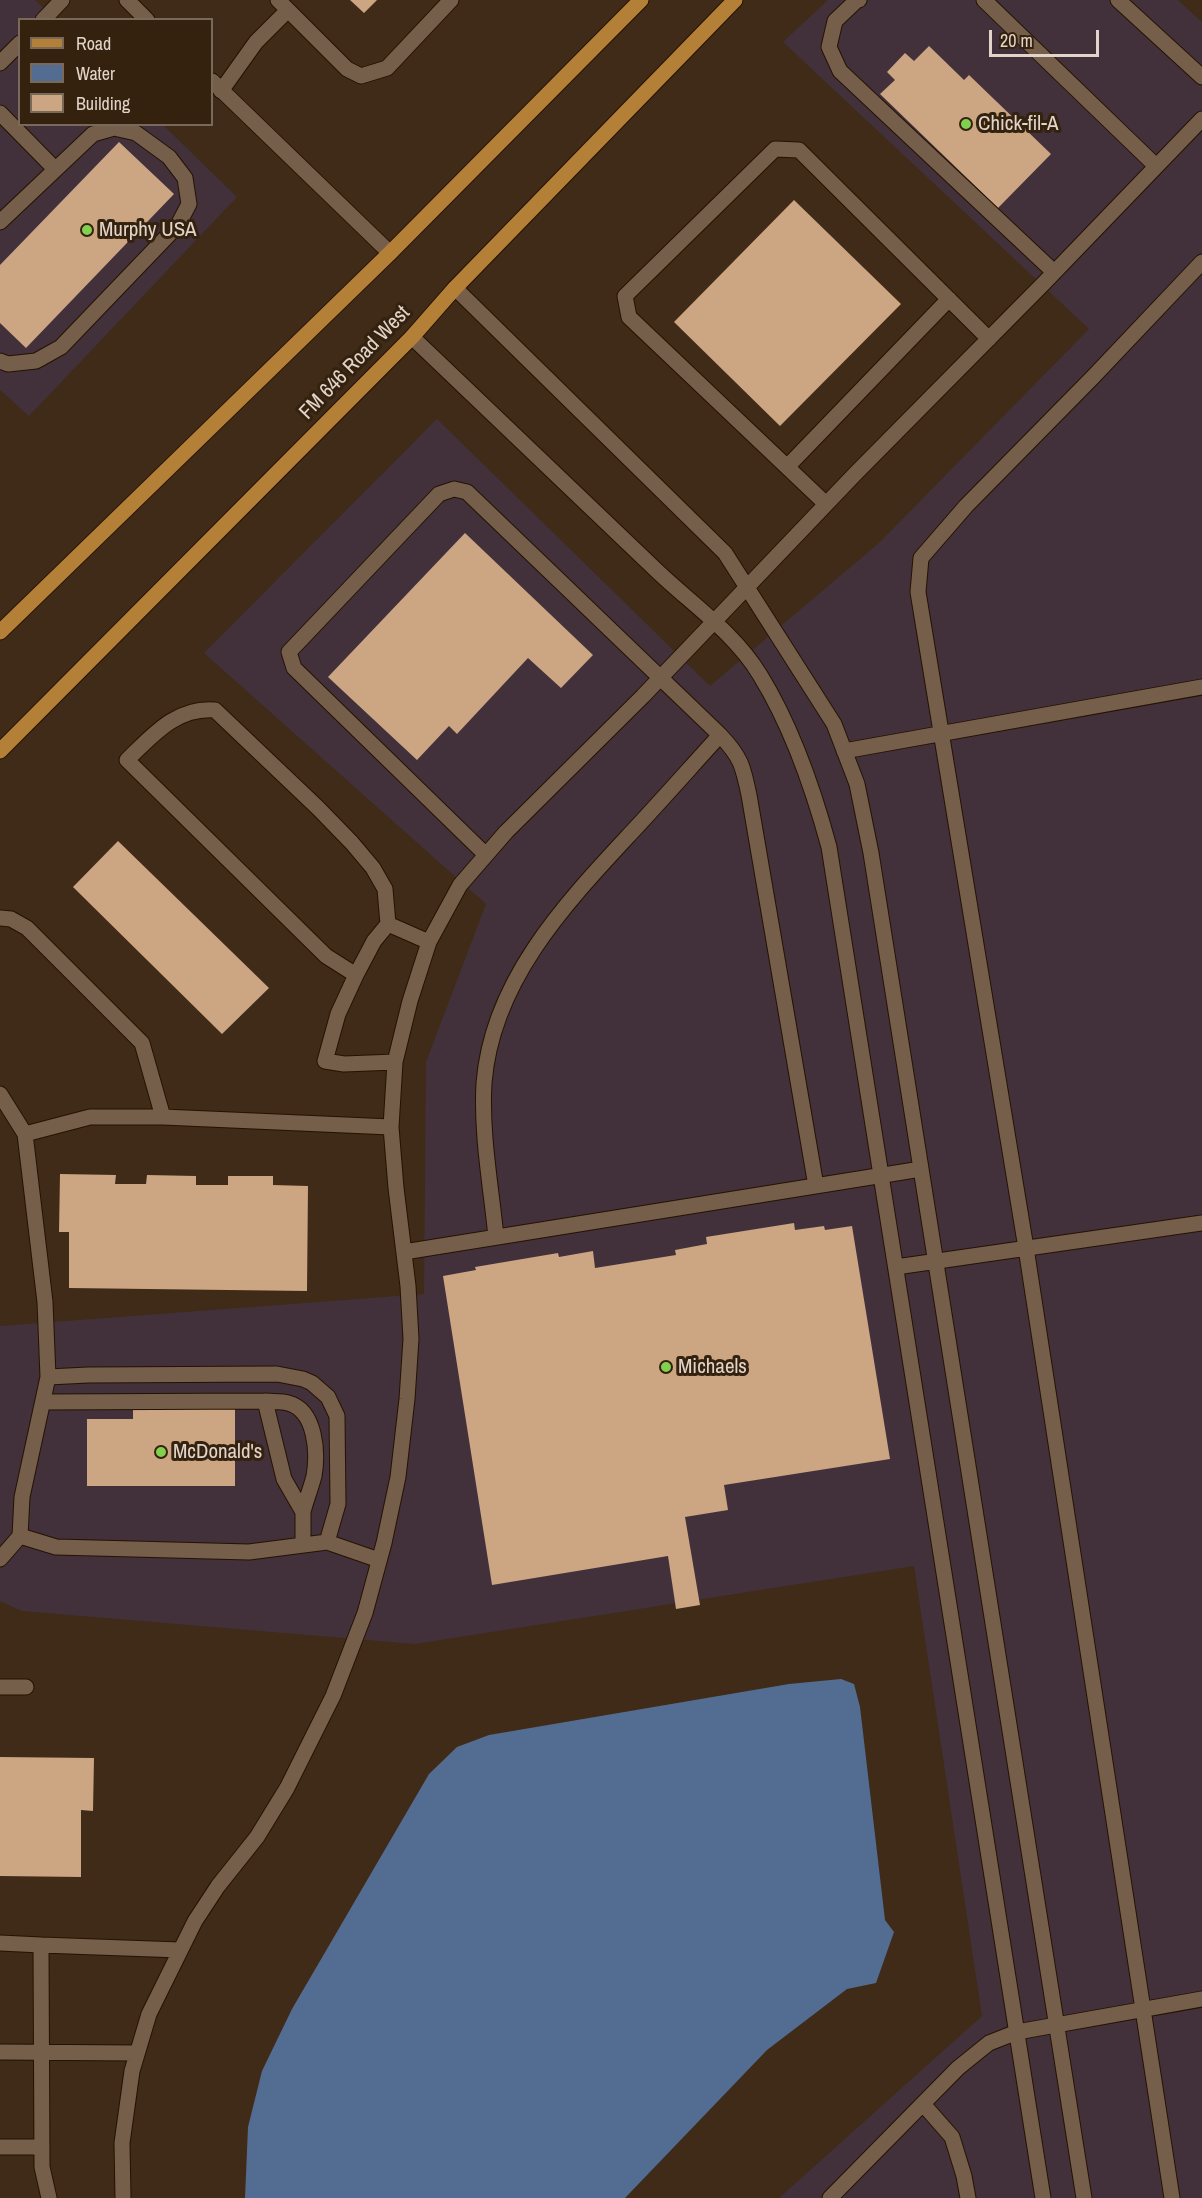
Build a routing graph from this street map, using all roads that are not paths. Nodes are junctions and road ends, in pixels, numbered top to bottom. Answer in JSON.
{"nodes":[{"id":1,"x":62,"y":0,"type":"edge"},
{"id":2,"x":127,"y":0,"type":"edge"},
{"id":3,"x":451,"y":0,"type":"edge"},
{"id":4,"x":641,"y":0,"type":"edge"},
{"id":5,"x":735,"y":0,"type":"edge"},
{"id":6,"x":859,"y":0,"type":"edge"},
{"id":7,"x":984,"y":0,"type":"edge"},
{"id":8,"x":1118,"y":0,"type":"edge"},
{"id":9,"x":283,"y":5,"type":"edge"},
{"id":10,"x":45,"y":18,"type":"edge"},
{"id":11,"x":145,"y":18,"type":"edge"},
{"id":12,"x":18,"y":45,"type":"edge"},
{"id":13,"x":0,"y":63,"type":"edge"},
{"id":14,"x":1202,"y":77,"type":"edge"},
{"id":15,"x":216,"y":86,"type":"edge"},
{"id":16,"x":0,"y":113,"type":"edge"},
{"id":17,"x":1202,"y":119,"type":"edge"},
{"id":18,"x":1156,"y":166,"type":"junction"},
{"id":19,"x":55,"y":169,"type":"junction"},
{"id":20,"x":0,"y":222,"type":"edge"},
{"id":21,"x":390,"y":253,"type":"junction"},
{"id":22,"x":1202,"y":262,"type":"edge"},
{"id":23,"x":1054,"y":272,"type":"junction"},
{"id":24,"x":455,"y":288,"type":"junction"},
{"id":25,"x":949,"y":299,"type":"junction"},
{"id":26,"x":412,"y":337,"type":"junction"},
{"id":27,"x":989,"y":339,"type":"junction"},
{"id":28,"x":0,"y":361,"type":"edge"},
{"id":29,"x":787,"y":467,"type":"junction"},
{"id":30,"x":826,"y":504,"type":"junction"},
{"id":31,"x":747,"y":587,"type":"junction"},
{"id":32,"x":714,"y":622,"type":"junction"},
{"id":33,"x":0,"y":632,"type":"edge"},
{"id":34,"x":660,"y":679,"type":"junction"},
{"id":35,"x":1202,"y":687,"type":"edge"},
{"id":36,"x":943,"y":733,"type":"junction"},
{"id":37,"x":720,"y":735,"type":"junction"},
{"id":38,"x":0,"y":751,"type":"edge"},
{"id":39,"x":844,"y":751,"type":"junction"},
{"id":40,"x":486,"y":855,"type":"junction"},
{"id":41,"x":0,"y":918,"type":"edge"},
{"id":42,"x":388,"y":924,"type":"junction"},
{"id":43,"x":429,"y":942,"type":"junction"},
{"id":44,"x":356,"y":975,"type":"junction"},
{"id":45,"x":395,"y":1062,"type":"junction"},
{"id":46,"x":0,"y":1094,"type":"edge"},
{"id":47,"x":163,"y":1117,"type":"junction"},
{"id":48,"x":391,"y":1127,"type":"junction"},
{"id":49,"x":25,"y":1134,"type":"junction"},
{"id":50,"x":921,"y":1169,"type":"junction"},
{"id":51,"x":882,"y":1176,"type":"junction"},
{"id":52,"x":816,"y":1186,"type":"junction"},
{"id":53,"x":1202,"y":1223,"type":"edge"},
{"id":54,"x":496,"y":1237,"type":"junction"},
{"id":55,"x":1026,"y":1248,"type":"junction"},
{"id":56,"x":404,"y":1252,"type":"junction"},
{"id":57,"x":936,"y":1261,"type":"junction"},
{"id":58,"x":896,"y":1267,"type":"junction"},
{"id":59,"x":48,"y":1377,"type":"junction"},
{"id":60,"x":265,"y":1401,"type":"junction"},
{"id":61,"x":43,"y":1402,"type":"junction"},
{"id":62,"x":303,"y":1512,"type":"junction"},
{"id":63,"x":20,"y":1536,"type":"junction"},
{"id":64,"x":327,"y":1542,"type":"junction"},
{"id":65,"x":303,"y":1544,"type":"junction"},
{"id":66,"x":0,"y":1559,"type":"edge"},
{"id":67,"x":379,"y":1560,"type":"junction"},
{"id":68,"x":0,"y":1687,"type":"edge"},
{"id":69,"x":26,"y":1687,"type":"dead end"},
{"id":70,"x":0,"y":1943,"type":"edge"},
{"id":71,"x":41,"y":1945,"type":"junction"},
{"id":72,"x":180,"y":1950,"type":"junction"},
{"id":73,"x":1202,"y":1999,"type":"edge"},
{"id":74,"x":1142,"y":2010,"type":"junction"},
{"id":75,"x":1057,"y":2026,"type":"junction"},
{"id":76,"x":1017,"y":2032,"type":"junction"},
{"id":77,"x":0,"y":2052,"type":"edge"},
{"id":78,"x":41,"y":2052,"type":"junction"},
{"id":79,"x":137,"y":2053,"type":"junction"},
{"id":80,"x":922,"y":2104,"type":"junction"},
{"id":81,"x":42,"y":2146,"type":"junction"},
{"id":82,"x":0,"y":2147,"type":"edge"},
{"id":83,"x":49,"y":2198,"type":"edge"},
{"id":84,"x":123,"y":2198,"type":"edge"},
{"id":85,"x":831,"y":2198,"type":"edge"},
{"id":86,"x":968,"y":2198,"type":"edge"},
{"id":87,"x":1043,"y":2198,"type":"edge"},
{"id":88,"x":1084,"y":2198,"type":"edge"},
{"id":89,"x":1172,"y":2198,"type":"edge"}],
"edges":[{"from":1,"to":10,"type":"lane"},
{"from":2,"to":11,"type":"lane"},
{"from":3,"to":9,"type":"lane"},
{"from":4,"to":21,"type":"main road"},
{"from":5,"to":24,"type":"main road","name":"FM 646 Road West"},
{"from":6,"to":23,"type":"lane"},
{"from":7,"to":18,"type":"lane"},
{"from":8,"to":14,"type":"lane"},
{"from":9,"to":15,"type":"lane"},
{"from":12,"to":13,"type":"lane"},
{"from":15,"to":21,"type":"lane"},
{"from":16,"to":19,"type":"lane"},
{"from":17,"to":18,"type":"lane"},
{"from":18,"to":23,"type":"lane"},
{"from":19,"to":20,"type":"lane"},
{"from":19,"to":28,"type":"lane"},
{"from":21,"to":33,"type":"main road"},
{"from":22,"to":36,"type":"lane"},
{"from":23,"to":27,"type":"lane"},
{"from":24,"to":26,"type":"main road","name":"FM 646 Road West"},
{"from":24,"to":31,"type":"lane"},
{"from":25,"to":27,"type":"lane"},
{"from":25,"to":29,"type":"lane"},
{"from":25,"to":29,"type":"lane"},
{"from":26,"to":32,"type":"lane"},
{"from":26,"to":38,"type":"main road","name":"FM 646 Road West"},
{"from":27,"to":30,"type":"lane"},
{"from":29,"to":30,"type":"lane"},
{"from":30,"to":31,"type":"lane"},
{"from":31,"to":32,"type":"lane"},
{"from":31,"to":39,"type":"lane"},
{"from":32,"to":34,"type":"lane"},
{"from":32,"to":51,"type":"lane"},
{"from":34,"to":37,"type":"lane"},
{"from":34,"to":40,"type":"lane"},
{"from":34,"to":40,"type":"lane"},
{"from":35,"to":36,"type":"lane"},
{"from":36,"to":39,"type":"lane"},
{"from":36,"to":55,"type":"lane"},
{"from":37,"to":52,"type":"lane"},
{"from":37,"to":54,"type":"lane"},
{"from":39,"to":50,"type":"lane"},
{"from":40,"to":43,"type":"lane"},
{"from":41,"to":47,"type":"lane"},
{"from":42,"to":43,"type":"lane"},
{"from":42,"to":44,"type":"lane"},
{"from":42,"to":44,"type":"lane"},
{"from":43,"to":45,"type":"lane"},
{"from":44,"to":45,"type":"lane"},
{"from":45,"to":48,"type":"lane"},
{"from":46,"to":49,"type":"lane"},
{"from":47,"to":48,"type":"lane"},
{"from":47,"to":49,"type":"lane"},
{"from":48,"to":56,"type":"lane"},
{"from":49,"to":59,"type":"lane"},
{"from":50,"to":51,"type":"lane"},
{"from":50,"to":57,"type":"lane"},
{"from":51,"to":52,"type":"lane"},
{"from":51,"to":58,"type":"lane"},
{"from":52,"to":54,"type":"lane"},
{"from":53,"to":55,"type":"lane"},
{"from":54,"to":56,"type":"lane"},
{"from":55,"to":57,"type":"lane"},
{"from":55,"to":74,"type":"lane"},
{"from":56,"to":67,"type":"lane"},
{"from":57,"to":58,"type":"lane"},
{"from":57,"to":75,"type":"lane"},
{"from":58,"to":76,"type":"lane"},
{"from":59,"to":61,"type":"lane"},
{"from":59,"to":64,"type":"lane"},
{"from":60,"to":61,"type":"lane"},
{"from":60,"to":62,"type":"lane"},
{"from":60,"to":62,"type":"lane"},
{"from":61,"to":63,"type":"lane"},
{"from":62,"to":65,"type":"lane"},
{"from":63,"to":65,"type":"lane"},
{"from":63,"to":66,"type":"lane"},
{"from":64,"to":65,"type":"lane"},
{"from":64,"to":67,"type":"lane"},
{"from":67,"to":72,"type":"lane"},
{"from":68,"to":69,"type":"lane"},
{"from":70,"to":71,"type":"lane"},
{"from":71,"to":72,"type":"lane"},
{"from":71,"to":78,"type":"lane"},
{"from":72,"to":79,"type":"lane"},
{"from":73,"to":74,"type":"lane"},
{"from":74,"to":75,"type":"lane"},
{"from":74,"to":89,"type":"lane"},
{"from":75,"to":76,"type":"lane"},
{"from":75,"to":88,"type":"lane"},
{"from":76,"to":80,"type":"lane"},
{"from":76,"to":87,"type":"lane"},
{"from":77,"to":78,"type":"lane"},
{"from":78,"to":79,"type":"lane"},
{"from":78,"to":81,"type":"lane"},
{"from":79,"to":84,"type":"lane"},
{"from":80,"to":85,"type":"lane"},
{"from":80,"to":86,"type":"lane"},
{"from":81,"to":82,"type":"lane"},
{"from":81,"to":83,"type":"lane"}]}
